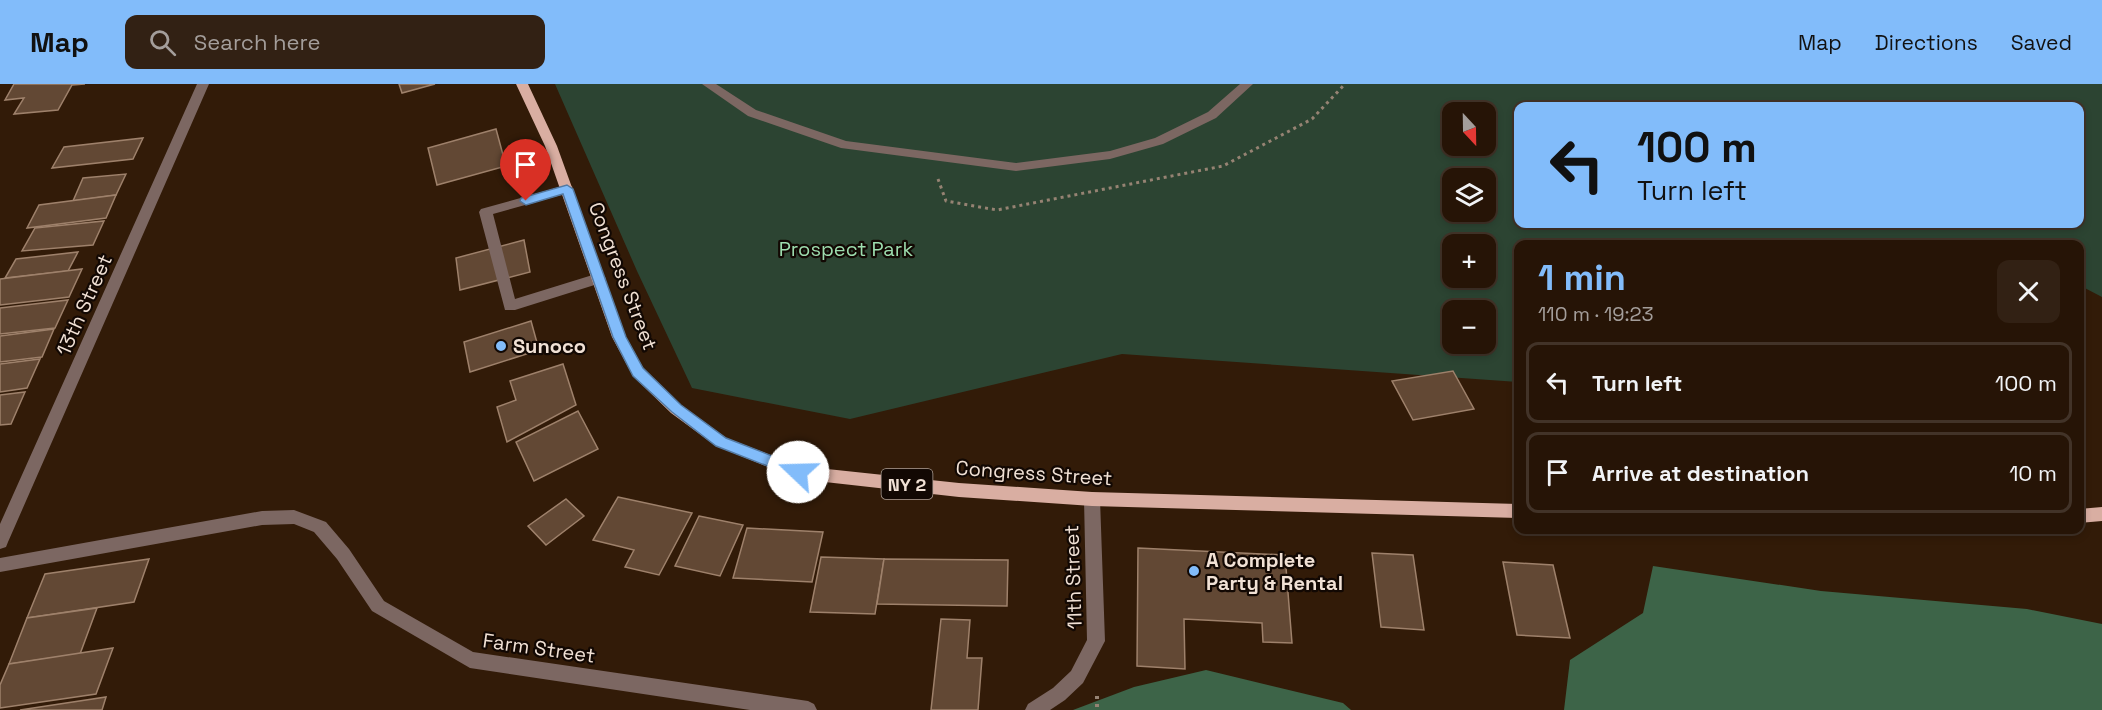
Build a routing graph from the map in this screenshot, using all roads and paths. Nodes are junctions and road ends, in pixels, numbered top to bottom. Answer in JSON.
{"nodes":[{"id":1,"x":203,"y":84,"type":"edge"},
{"id":2,"x":522,"y":84,"type":"edge"},
{"id":3,"x":708,"y":84,"type":"edge"},
{"id":4,"x":1247,"y":84,"type":"edge"},
{"id":5,"x":567,"y":189,"type":"junction"},
{"id":6,"x":598,"y":278,"type":"junction"},
{"id":7,"x":1092,"y":499,"type":"junction"},
{"id":8,"x":1514,"y":511,"type":"edge"},
{"id":9,"x":2102,"y":514,"type":"edge"},
{"id":10,"x":2084,"y":516,"type":"edge"},
{"id":11,"x":0,"y":542,"type":"edge"},
{"id":12,"x":0,"y":565,"type":"edge"},
{"id":13,"x":1039,"y":707,"type":"edge"},
{"id":14,"x":808,"y":710,"type":"edge"}],
"edges":[{"from":1,"to":11,"type":"street","name":"13th Street"},
{"from":2,"to":5,"type":"main road","name":"Congress Street","number":"NY 2"},
{"from":3,"to":4,"type":"street"},
{"from":5,"to":6,"type":"main road","name":"Congress Street","number":"NY 2"},
{"from":5,"to":6,"type":"street"},
{"from":6,"to":7,"type":"main road","name":"Congress Street","number":"NY 2"},
{"from":7,"to":8,"type":"main road","name":"Congress Street","number":"NY 2"},
{"from":7,"to":13,"type":"street","name":"11th Street"},
{"from":9,"to":10,"type":"main road"},
{"from":12,"to":14,"type":"street","name":"Farm Street"}]}
